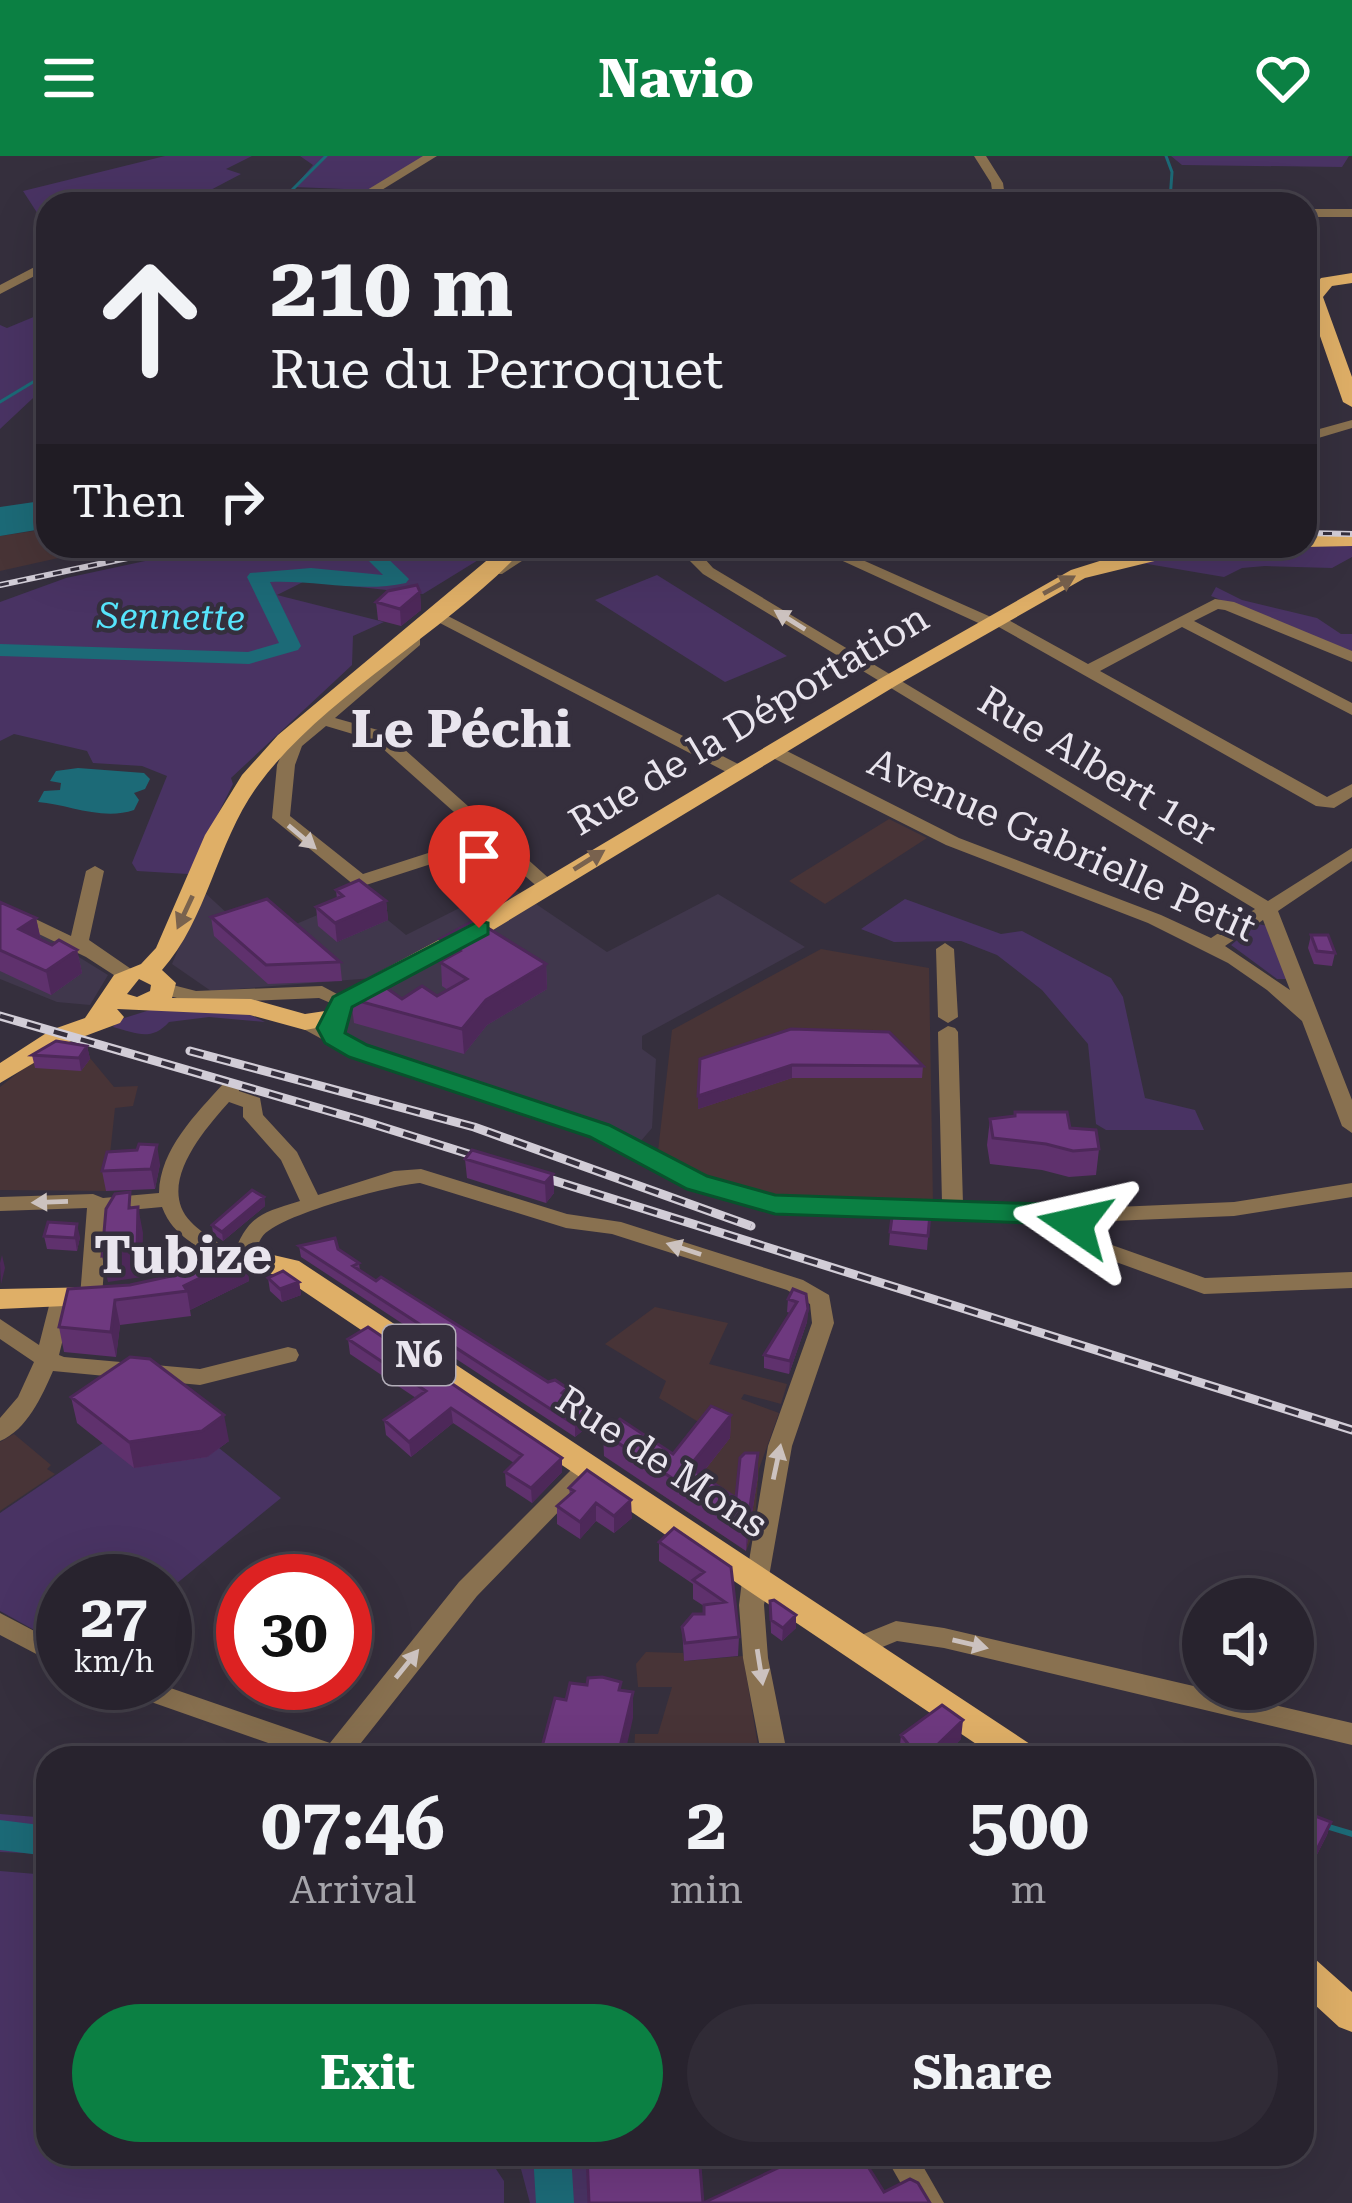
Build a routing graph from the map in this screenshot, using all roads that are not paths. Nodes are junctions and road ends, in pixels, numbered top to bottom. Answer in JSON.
{"nodes":[{"id":1,"x":431,"y":156,"type":"edge"},
{"id":2,"x":980,"y":156,"type":"edge"},
{"id":3,"x":370,"y":192,"type":"edge"},
{"id":4,"x":1000,"y":192,"type":"edge"},
{"id":5,"x":1317,"y":213,"type":"edge"},
{"id":6,"x":1352,"y":213,"type":"edge"},
{"id":7,"x":36,"y":271,"type":"edge"},
{"id":8,"x":36,"y":277,"type":"edge"},
{"id":9,"x":1352,"y":278,"type":"edge"},
{"id":10,"x":1317,"y":288,"type":"edge"},
{"id":11,"x":0,"y":290,"type":"edge"},
{"id":12,"x":1317,"y":301,"type":"edge"},
{"id":13,"x":0,"y":302,"type":"edge"},
{"id":14,"x":1352,"y":402,"type":"edge"},
{"id":15,"x":1352,"y":424,"type":"edge"},
{"id":16,"x":1317,"y":434,"type":"edge"},
{"id":17,"x":1352,"y":540,"type":"edge"},
{"id":18,"x":1317,"y":541,"type":"edge"},
{"id":19,"x":502,"y":558,"type":"edge"},
{"id":20,"x":515,"y":558,"type":"edge"},
{"id":21,"x":697,"y":558,"type":"edge"},
{"id":22,"x":846,"y":558,"type":"edge"},
{"id":23,"x":1109,"y":558,"type":"edge"},
{"id":24,"x":442,"y":618,"type":"junction"},
{"id":25,"x":994,"y":621,"type":"junction"},
{"id":26,"x":1184,"y":622,"type":"junction"},
{"id":27,"x":1352,"y":657,"type":"edge"},
{"id":28,"x":1087,"y":671,"type":"junction"},
{"id":29,"x":890,"y":681,"type":"junction"},
{"id":30,"x":1352,"y":710,"type":"edge"},
{"id":31,"x":324,"y":720,"type":"junction"},
{"id":32,"x":294,"y":738,"type":"junction"},
{"id":33,"x":772,"y":751,"type":"junction"},
{"id":34,"x":738,"y":771,"type":"junction"},
{"id":35,"x":1352,"y":789,"type":"edge"},
{"id":36,"x":493,"y":838,"type":"junction"},
{"id":37,"x":1352,"y":853,"type":"edge"},
{"id":38,"x":95,"y":872,"type":"dead end"},
{"id":39,"x":547,"y":886,"type":"junction"},
{"id":40,"x":0,"y":908,"type":"edge"},
{"id":41,"x":1268,"y":910,"type":"junction"},
{"id":42,"x":1215,"y":944,"type":"junction"},
{"id":43,"x":945,"y":949,"type":"dead end"},
{"id":44,"x":94,"y":955,"type":"junction"},
{"id":45,"x":138,"y":990,"type":"junction"},
{"id":46,"x":337,"y":1019,"type":"junction"},
{"id":47,"x":1312,"y":1020,"type":"junction"},
{"id":48,"x":0,"y":1075,"type":"edge"},
{"id":49,"x":1352,"y":1126,"type":"edge"},
{"id":50,"x":1352,"y":1190,"type":"edge"},
{"id":51,"x":169,"y":1199,"type":"junction"},
{"id":52,"x":0,"y":1204,"type":"edge"},
{"id":53,"x":312,"y":1205,"type":"junction"},
{"id":54,"x":98,"y":1206,"type":"junction"},
{"id":55,"x":953,"y":1211,"type":"junction"},
{"id":56,"x":1048,"y":1215,"type":"junction"},
{"id":57,"x":1073,"y":1215,"type":"junction"},
{"id":58,"x":1087,"y":1244,"type":"junction"},
{"id":59,"x":232,"y":1260,"type":"junction"},
{"id":60,"x":187,"y":1276,"type":"edge"},
{"id":61,"x":1352,"y":1280,"type":"edge"},
{"id":62,"x":127,"y":1296,"type":"edge"},
{"id":63,"x":77,"y":1297,"type":"junction"},
{"id":64,"x":0,"y":1299,"type":"edge"},
{"id":65,"x":0,"y":1327,"type":"edge"},
{"id":66,"x":289,"y":1355,"type":"dead end"},
{"id":67,"x":50,"y":1361,"type":"junction"},
{"id":68,"x":0,"y":1432,"type":"edge"},
{"id":69,"x":587,"y":1468,"type":"junction"},
{"id":70,"x":754,"y":1576,"type":"junction"},
{"id":71,"x":0,"y":1623,"type":"edge"},
{"id":72,"x":36,"y":1643,"type":"edge"},
{"id":73,"x":858,"y":1647,"type":"junction"},
{"id":74,"x":192,"y":1706,"type":"edge"},
{"id":75,"x":1352,"y":1734,"type":"edge"},
{"id":76,"x":306,"y":1746,"type":"edge"},
{"id":77,"x":347,"y":1746,"type":"edge"},
{"id":78,"x":773,"y":1746,"type":"edge"},
{"id":79,"x":1006,"y":1746,"type":"edge"},
{"id":80,"x":1314,"y":1962,"type":"edge"},
{"id":81,"x":1314,"y":1981,"type":"edge"},
{"id":82,"x":1352,"y":1995,"type":"edge"},
{"id":83,"x":1352,"y":2015,"type":"edge"},
{"id":84,"x":906,"y":2166,"type":"edge"},
{"id":85,"x":929,"y":2203,"type":"edge"}],
"edges":[{"from":1,"to":3,"type":"street"},
{"from":2,"to":4,"type":"street"},
{"from":5,"to":6,"type":"street"},
{"from":7,"to":11,"type":"street"},
{"from":8,"to":13,"type":"street"},
{"from":9,"to":10,"type":"main road"},
{"from":12,"to":14,"type":"main road"},
{"from":15,"to":16,"type":"street"},
{"from":17,"to":18,"type":"main road"},
{"from":19,"to":32,"type":"main road"},
{"from":20,"to":24,"type":"street"},
{"from":29,"to":21,"type":"street","name":"Rue Albert 1er","one_way":true},
{"from":22,"to":25,"type":"street"},
{"from":25,"to":23,"type":"main road","name":"Rue de la Déportation","one_way":true},
{"from":24,"to":31,"type":"street"},
{"from":24,"to":34,"type":"street"},
{"from":25,"to":28,"type":"street"},
{"from":25,"to":29,"type":"main road","name":"Rue de la Déportation"},
{"from":26,"to":27,"type":"street"},
{"from":26,"to":28,"type":"street"},
{"from":26,"to":30,"type":"street"},
{"from":28,"to":35,"type":"street"},
{"from":29,"to":33,"type":"main road","name":"Rue de la Déportation"},
{"from":29,"to":41,"type":"street","name":"Rue Albert 1er"},
{"from":31,"to":32,"type":"street"},
{"from":31,"to":36,"type":"street"},
{"from":32,"to":36,"type":"street","one_way":true},
{"from":32,"to":45,"type":"main road","one_way":true},
{"from":33,"to":34,"type":"main road","name":"Rue de la Déportation"},
{"from":33,"to":42,"type":"street","name":"Avenue Gabrielle Petit"},
{"from":39,"to":34,"type":"main road","name":"Rue de la Déportation","one_way":true},
{"from":36,"to":39,"type":"street"},
{"from":37,"to":41,"type":"street"},
{"from":38,"to":44,"type":"street"},
{"from":39,"to":46,"type":"main road","name":"Rue de la Déportation"},
{"from":40,"to":44,"type":"street"},
{"from":41,"to":42,"type":"street"},
{"from":41,"to":47,"type":"street"},
{"from":42,"to":47,"type":"street","name":"Avenue Gabrielle Petit"},
{"from":43,"to":55,"type":"street"},
{"from":44,"to":45,"type":"street"},
{"from":45,"to":46,"type":"main road","name":"Rue de la Déportation"},
{"from":45,"to":46,"type":"street"},
{"from":45,"to":48,"type":"main road"},
{"from":46,"to":55,"type":"street"},
{"from":47,"to":49,"type":"street"},
{"from":50,"to":57,"type":"street"},
{"from":51,"to":53,"type":"street"},
{"from":51,"to":54,"type":"street"},
{"from":51,"to":59,"type":"street"},
{"from":54,"to":52,"type":"street","one_way":true},
{"from":53,"to":59,"type":"street"},
{"from":70,"to":53,"type":"street","one_way":true},
{"from":54,"to":63,"type":"street"},
{"from":55,"to":56,"type":"street"},
{"from":56,"to":57,"type":"street"},
{"from":56,"to":58,"type":"street"},
{"from":57,"to":58,"type":"street"},
{"from":58,"to":61,"type":"street"},
{"from":59,"to":60,"type":"main road"},
{"from":59,"to":69,"type":"main road","name":"Rue de Mons","number":"N6"},
{"from":62,"to":63,"type":"main road"},
{"from":63,"to":64,"type":"main road"},
{"from":63,"to":67,"type":"street"},
{"from":65,"to":67,"type":"street"},
{"from":66,"to":67,"type":"street"},
{"from":67,"to":68,"type":"street"},
{"from":69,"to":70,"type":"main road","name":"Rue de Mons","number":"N6"},
{"from":77,"to":69,"type":"street","one_way":true},
{"from":70,"to":73,"type":"main road","name":"Rue de Mons","number":"N6"},
{"from":70,"to":78,"type":"street","one_way":true},
{"from":71,"to":72,"type":"street"},
{"from":73,"to":75,"type":"street","one_way":true},
{"from":73,"to":79,"type":"main road","name":"Rue de Mons","number":"N6"},
{"from":74,"to":76,"type":"street"},
{"from":80,"to":82,"type":"main road"},
{"from":81,"to":83,"type":"main road"},
{"from":84,"to":85,"type":"street"}]}
